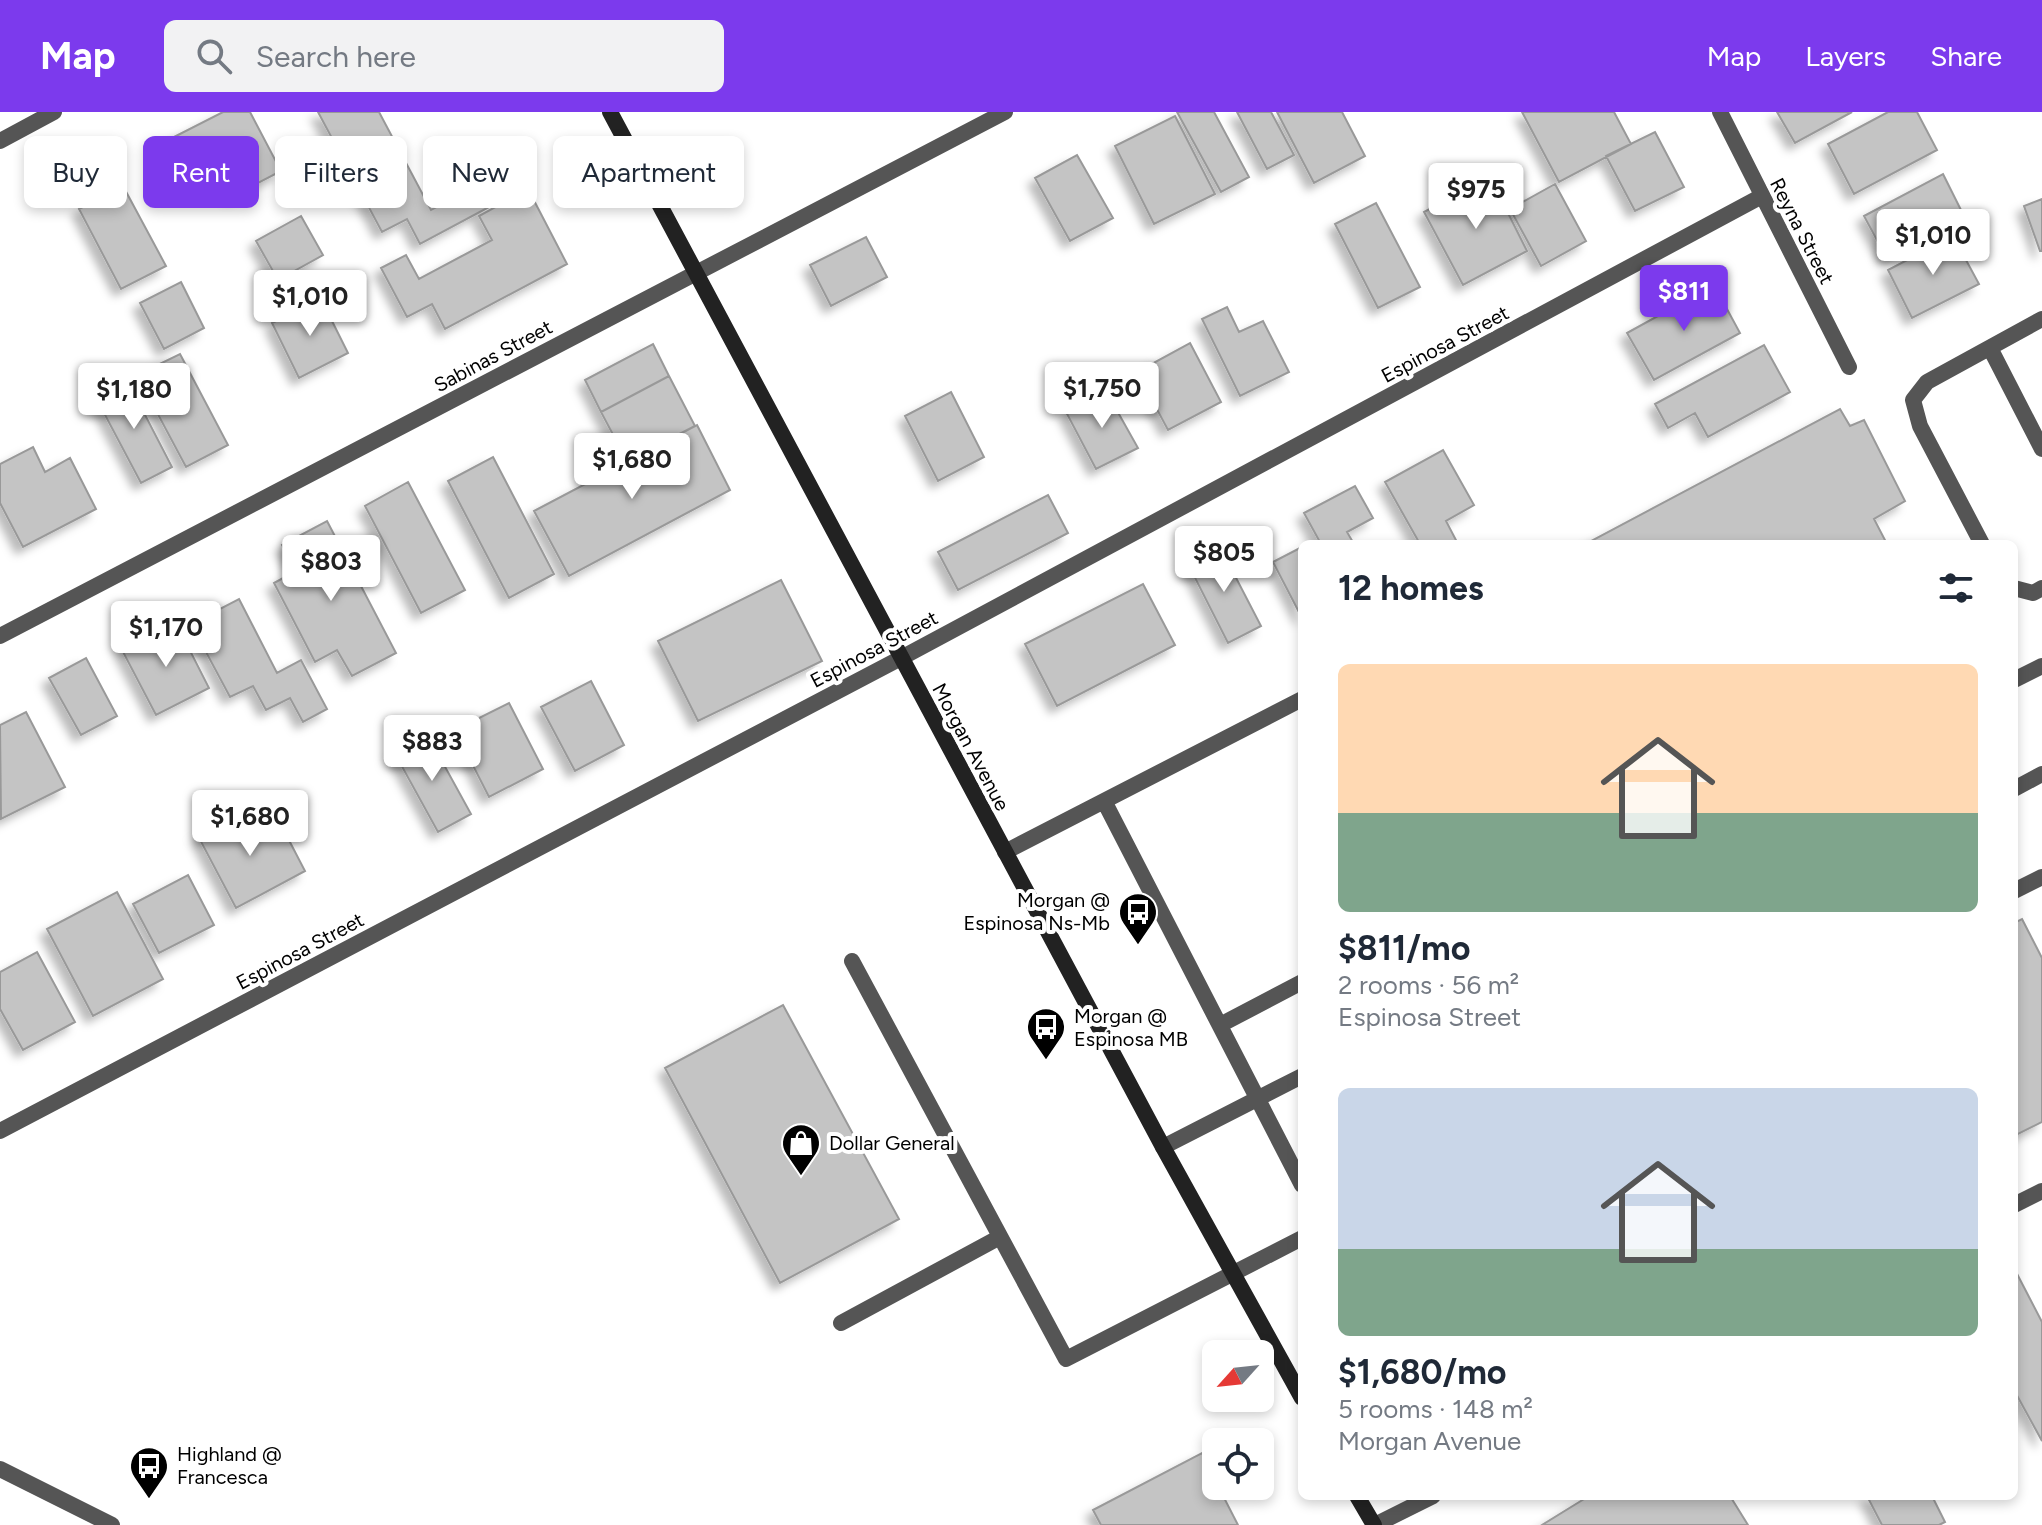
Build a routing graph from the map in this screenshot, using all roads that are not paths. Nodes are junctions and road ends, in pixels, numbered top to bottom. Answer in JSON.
{"nodes":[{"id":1,"x":54,"y":112,"type":"edge"},
{"id":2,"x":610,"y":112,"type":"edge"},
{"id":3,"x":1005,"y":112,"type":"edge"},
{"id":4,"x":1720,"y":112,"type":"edge"},
{"id":5,"x":0,"y":141,"type":"edge"},
{"id":6,"x":1762,"y":196,"type":"junction"},
{"id":7,"x":696,"y":274,"type":"junction"},
{"id":8,"x":2042,"y":319,"type":"edge"},
{"id":9,"x":1990,"y":348,"type":"junction"},
{"id":10,"x":1849,"y":367,"type":"dead end"},
{"id":11,"x":2042,"y":449,"type":"edge"},
{"id":12,"x":1980,"y":540,"type":"edge"},
{"id":13,"x":2042,"y":588,"type":"edge"},
{"id":14,"x":2018,"y":589,"type":"edge"},
{"id":15,"x":0,"y":636,"type":"edge"},
{"id":16,"x":901,"y":658,"type":"junction"},
{"id":17,"x":2042,"y":666,"type":"edge"},
{"id":18,"x":2018,"y":678,"type":"edge"},
{"id":19,"x":1298,"y":701,"type":"edge"},
{"id":20,"x":2042,"y":774,"type":"edge"},
{"id":21,"x":2018,"y":787,"type":"edge"},
{"id":22,"x":1104,"y":801,"type":"junction"},
{"id":23,"x":1005,"y":852,"type":"junction"},
{"id":24,"x":2042,"y":877,"type":"edge"},
{"id":25,"x":2018,"y":889,"type":"edge"},
{"id":26,"x":852,"y":961,"type":"dead end"},
{"id":27,"x":1298,"y":984,"type":"edge"},
{"id":28,"x":1220,"y":1025,"type":"junction"},
{"id":29,"x":1298,"y":1078,"type":"edge"},
{"id":30,"x":1258,"y":1098,"type":"junction"},
{"id":31,"x":0,"y":1131,"type":"edge"},
{"id":32,"x":1163,"y":1147,"type":"junction"},
{"id":33,"x":1298,"y":1177,"type":"edge"},
{"id":34,"x":2042,"y":1191,"type":"edge"},
{"id":35,"x":2018,"y":1203,"type":"edge"},
{"id":36,"x":1000,"y":1237,"type":"junction"},
{"id":37,"x":1298,"y":1240,"type":"edge"},
{"id":38,"x":1232,"y":1275,"type":"junction"},
{"id":39,"x":841,"y":1323,"type":"dead end"},
{"id":40,"x":1298,"y":1391,"type":"edge"},
{"id":41,"x":0,"y":1469,"type":"edge"},
{"id":42,"x":1359,"y":1500,"type":"edge"},
{"id":43,"x":1425,"y":1500,"type":"edge"},
{"id":44,"x":112,"y":1525,"type":"edge"},
{"id":45,"x":1375,"y":1525,"type":"edge"}],
"edges":[{"from":1,"to":5,"type":"street"},
{"from":2,"to":7,"type":"main road","name":"Morgan Avenue"},
{"from":3,"to":7,"type":"street","name":"Sabinas Street"},
{"from":4,"to":6,"type":"street","name":"Reyna Street"},
{"from":6,"to":10,"type":"street","name":"Reyna Street"},
{"from":6,"to":16,"type":"street","name":"Espinosa Street"},
{"from":7,"to":15,"type":"street","name":"Sabinas Street"},
{"from":7,"to":16,"type":"main road","name":"Morgan Avenue"},
{"from":8,"to":9,"type":"street"},
{"from":9,"to":11,"type":"street"},
{"from":9,"to":12,"type":"street"},
{"from":13,"to":14,"type":"street"},
{"from":16,"to":23,"type":"main road","name":"Morgan Avenue"},
{"from":16,"to":31,"type":"street","name":"Espinosa Street"},
{"from":17,"to":18,"type":"street"},
{"from":19,"to":22,"type":"street"},
{"from":20,"to":21,"type":"street"},
{"from":22,"to":23,"type":"street"},
{"from":22,"to":28,"type":"street"},
{"from":23,"to":32,"type":"main road","name":"Morgan Avenue"},
{"from":24,"to":25,"type":"street"},
{"from":26,"to":36,"type":"street"},
{"from":27,"to":28,"type":"street"},
{"from":28,"to":30,"type":"street"},
{"from":29,"to":30,"type":"street"},
{"from":30,"to":32,"type":"street"},
{"from":30,"to":33,"type":"street"},
{"from":32,"to":38,"type":"main road","name":"Morgan Avenue"},
{"from":34,"to":35,"type":"street"},
{"from":36,"to":38,"type":"street"},
{"from":36,"to":39,"type":"street"},
{"from":37,"to":38,"type":"street"},
{"from":38,"to":40,"type":"main road","name":"Morgan Avenue"},
{"from":41,"to":44,"type":"street"},
{"from":42,"to":45,"type":"main road"},
{"from":43,"to":45,"type":"street"}]}
